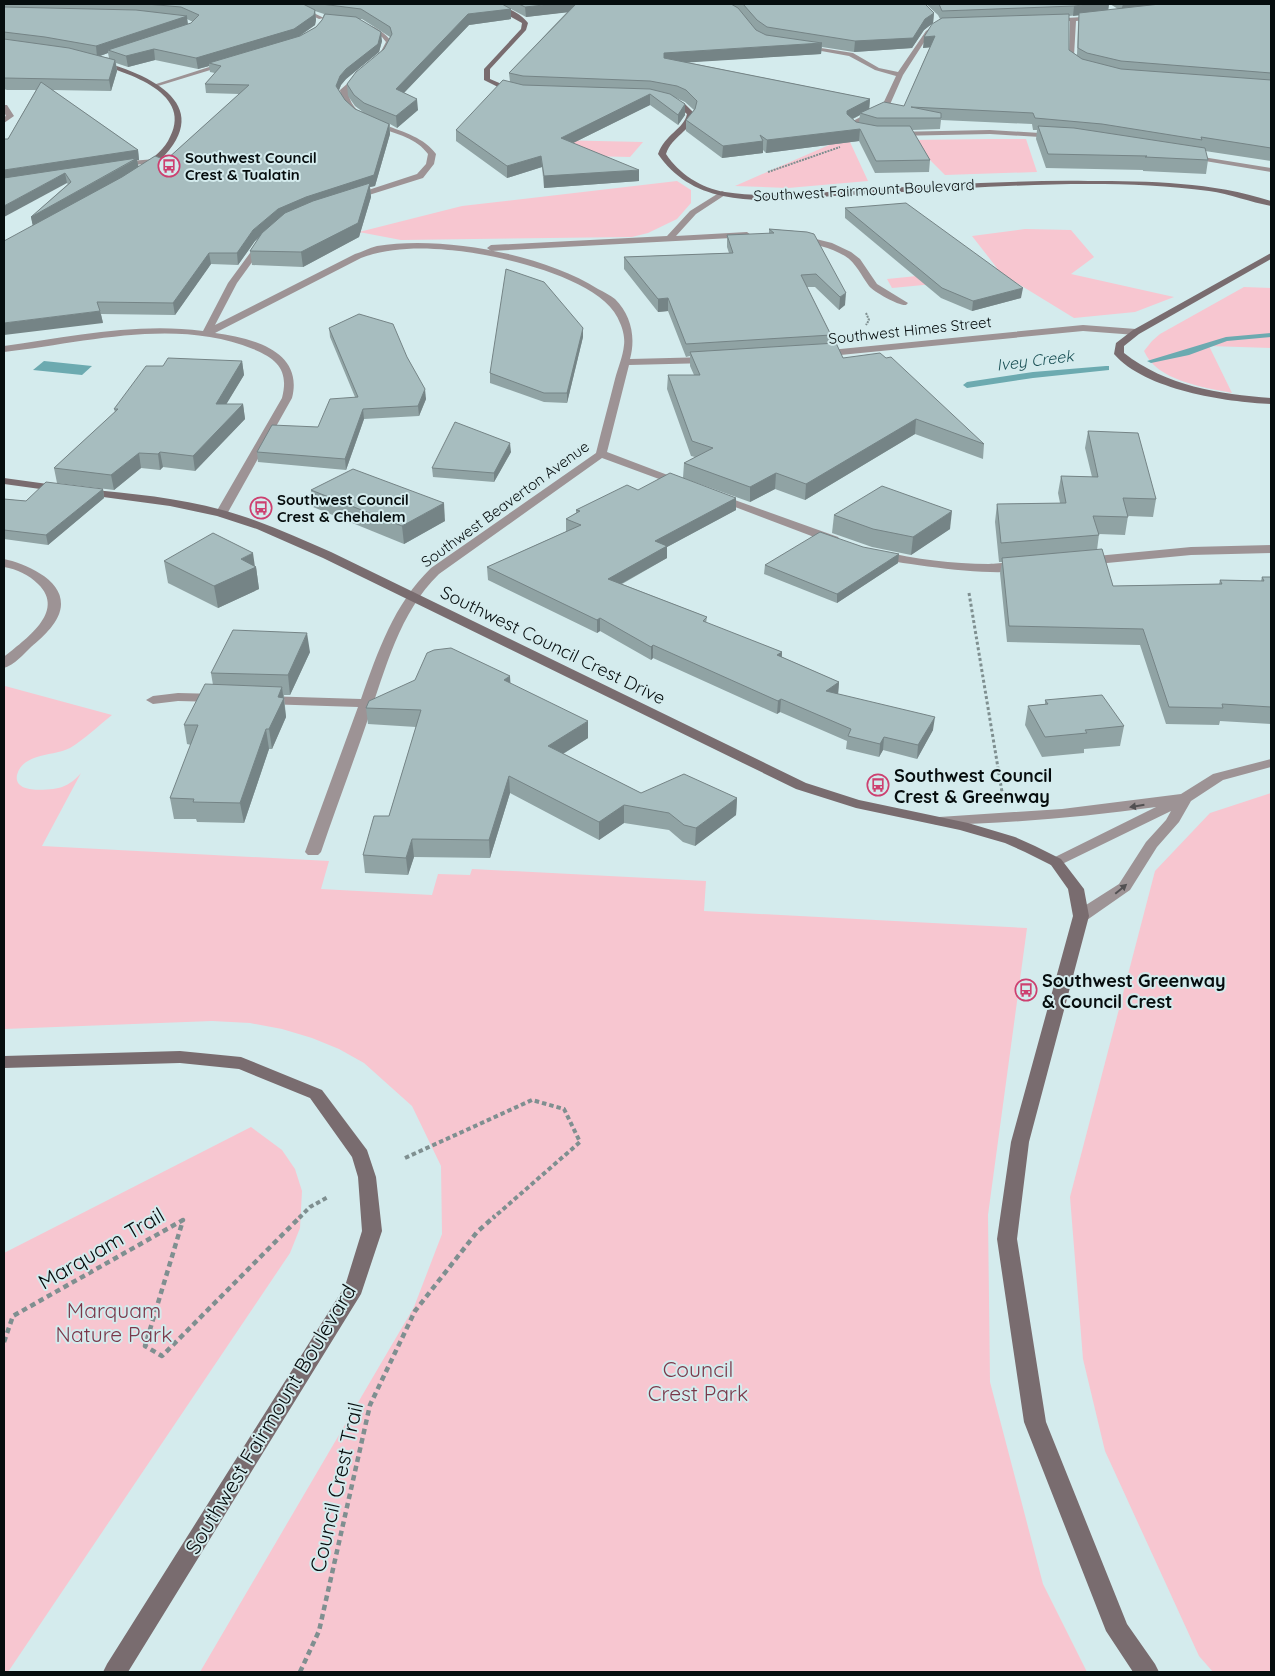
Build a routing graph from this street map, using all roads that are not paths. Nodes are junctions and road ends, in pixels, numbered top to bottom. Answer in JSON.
{"nodes":[{"id":1,"x":291,"y":4,"type":"edge"},
{"id":2,"x":491,"y":4,"type":"edge"},
{"id":3,"x":935,"y":17,"type":"dead end"},
{"id":4,"x":1101,"y":17,"type":"edge"},
{"id":5,"x":321,"y":18,"type":"junction"},
{"id":6,"x":330,"y":18,"type":"edge"},
{"id":7,"x":1072,"y":20,"type":"junction"},
{"id":8,"x":359,"y":22,"type":"edge"},
{"id":9,"x":1040,"y":22,"type":"edge"},
{"id":10,"x":946,"y":24,"type":"edge"},
{"id":11,"x":938,"y":25,"type":"junction"},
{"id":12,"x":320,"y":27,"type":"edge"},
{"id":13,"x":793,"y":46,"type":"edge"},
{"id":14,"x":110,"y":56,"type":"edge"},
{"id":15,"x":87,"y":59,"type":"edge"},
{"id":16,"x":236,"y":60,"type":"edge"},
{"id":17,"x":96,"y":61,"type":"junction"},
{"id":18,"x":1091,"y":70,"type":"edge"},
{"id":19,"x":900,"y":74,"type":"junction"},
{"id":20,"x":156,"y":85,"type":"junction"},
{"id":21,"x":530,"y":91,"type":"edge"},
{"id":22,"x":658,"y":98,"type":"edge"},
{"id":23,"x":4,"y":107,"type":"edge"},
{"id":24,"x":4,"y":121,"type":"edge"},
{"id":25,"x":1063,"y":137,"type":"edge"},
{"id":26,"x":1177,"y":154,"type":"edge"},
{"id":27,"x":155,"y":161,"type":"junction"},
{"id":28,"x":114,"y":165,"type":"edge"},
{"id":29,"x":1271,"y":170,"type":"edge"},
{"id":30,"x":137,"y":174,"type":"edge"},
{"id":31,"x":722,"y":193,"type":"junction"},
{"id":32,"x":344,"y":201,"type":"edge"},
{"id":33,"x":1271,"y":204,"type":"edge"},
{"id":34,"x":271,"y":234,"type":"edge"},
{"id":35,"x":758,"y":235,"type":"edge"},
{"id":36,"x":789,"y":237,"type":"edge"},
{"id":37,"x":670,"y":238,"type":"junction"},
{"id":38,"x":477,"y":250,"type":"junction"},
{"id":39,"x":1271,"y":256,"type":"edge"},
{"id":40,"x":903,"y":303,"type":"dead end"},
{"id":41,"x":1136,"y":332,"type":"junction"},
{"id":42,"x":206,"y":334,"type":"junction"},
{"id":43,"x":4,"y":349,"type":"edge"},
{"id":44,"x":810,"y":355,"type":"edge"},
{"id":45,"x":723,"y":360,"type":"edge"},
{"id":46,"x":626,"y":362,"type":"junction"},
{"id":47,"x":1271,"y":401,"type":"edge"},
{"id":48,"x":601,"y":454,"type":"junction"},
{"id":49,"x":4,"y":481,"type":"edge"},
{"id":50,"x":693,"y":488,"type":"edge"},
{"id":51,"x":711,"y":495,"type":"edge"},
{"id":52,"x":221,"y":514,"type":"junction"},
{"id":53,"x":848,"y":545,"type":"edge"},
{"id":54,"x":1271,"y":549,"type":"edge"},
{"id":55,"x":867,"y":552,"type":"edge"},
{"id":56,"x":1078,"y":562,"type":"edge"},
{"id":57,"x":4,"y":563,"type":"edge"},
{"id":58,"x":1030,"y":566,"type":"edge"},
{"id":59,"x":412,"y":596,"type":"junction"},
{"id":60,"x":4,"y":664,"type":"edge"},
{"id":61,"x":228,"y":698,"type":"edge"},
{"id":62,"x":248,"y":699,"type":"edge"},
{"id":63,"x":153,"y":700,"type":"dead end"},
{"id":64,"x":367,"y":703,"type":"junction"},
{"id":65,"x":1271,"y":763,"type":"edge"},
{"id":66,"x":1185,"y":798,"type":"junction"},
{"id":67,"x":939,"y":821,"type":"junction"},
{"id":68,"x":313,"y":852,"type":"dead end"},
{"id":69,"x":1056,"y":862,"type":"junction"},
{"id":70,"x":1081,"y":916,"type":"junction"},
{"id":71,"x":4,"y":1062,"type":"edge"},
{"id":72,"x":115,"y":1672,"type":"edge"},
{"id":73,"x":1147,"y":1672,"type":"edge"}],
"edges":[{"from":1,"to":5,"type":"street"},
{"from":2,"to":21,"type":"street"},
{"from":3,"to":11,"type":"street"},
{"from":4,"to":7,"type":"street"},
{"from":5,"to":6,"type":"street"},
{"from":5,"to":12,"type":"street"},
{"from":7,"to":9,"type":"street"},
{"from":7,"to":18,"type":"street"},
{"from":8,"to":32,"type":"street"},
{"from":10,"to":11,"type":"street"},
{"from":11,"to":19,"type":"street"},
{"from":13,"to":19,"type":"street"},
{"from":14,"to":17,"type":"street"},
{"from":15,"to":17,"type":"street"},
{"from":16,"to":20,"type":"street"},
{"from":17,"to":20,"type":"street"},
{"from":19,"to":25,"type":"street"},
{"from":20,"to":27,"type":"street"},
{"from":22,"to":31,"type":"street","name":"Southwest Fairmount Boulevard"},
{"from":23,"to":24,"type":"street"},
{"from":26,"to":29,"type":"street"},
{"from":27,"to":28,"type":"street"},
{"from":27,"to":30,"type":"street"},
{"from":31,"to":33,"type":"street","name":"Southwest Fairmount Boulevard"},
{"from":31,"to":37,"type":"street"},
{"from":34,"to":42,"type":"street"},
{"from":35,"to":37,"type":"street"},
{"from":36,"to":40,"type":"street"},
{"from":37,"to":38,"type":"street"},
{"from":38,"to":42,"type":"street","name":"Southwest Beaverton Avenue"},
{"from":38,"to":46,"type":"street","name":"Southwest Beaverton Avenue"},
{"from":39,"to":41,"type":"street"},
{"from":41,"to":44,"type":"street","name":"Southwest Himes Street"},
{"from":41,"to":47,"type":"street"},
{"from":42,"to":43,"type":"street"},
{"from":42,"to":52,"type":"street"},
{"from":45,"to":46,"type":"street"},
{"from":46,"to":48,"type":"street","name":"Southwest Beaverton Avenue"},
{"from":48,"to":50,"type":"street"},
{"from":48,"to":59,"type":"street","name":"Southwest Beaverton Avenue"},
{"from":49,"to":52,"type":"street","name":"Southwest Council Crest Drive"},
{"from":51,"to":53,"type":"street"},
{"from":52,"to":59,"type":"street","name":"Southwest Council Crest Drive"},
{"from":54,"to":56,"type":"street"},
{"from":55,"to":58,"type":"street"},
{"from":57,"to":60,"type":"street"},
{"from":59,"to":64,"type":"street","name":"Southwest Beaverton Avenue"},
{"from":59,"to":67,"type":"street","name":"Southwest Council Crest Drive"},
{"from":61,"to":63,"type":"street"},
{"from":62,"to":64,"type":"street"},
{"from":64,"to":68,"type":"street","name":"Southwest Beaverton Avenue"},
{"from":65,"to":66,"type":"street","name":"Southwest Council Crest Drive"},
{"from":66,"to":67,"type":"street","name":"Southwest Council Crest Drive","one_way":true},
{"from":66,"to":69,"type":"street","name":"Southwest Council Crest Drive"},
{"from":70,"to":66,"type":"street","name":"Southwest Council Crest Drive","one_way":true},
{"from":67,"to":69,"type":"street","name":"Southwest Council Crest Drive"},
{"from":69,"to":70,"type":"street"},
{"from":70,"to":73,"type":"street"},
{"from":71,"to":72,"type":"street","name":"Southwest Fairmount Boulevard"}]}
